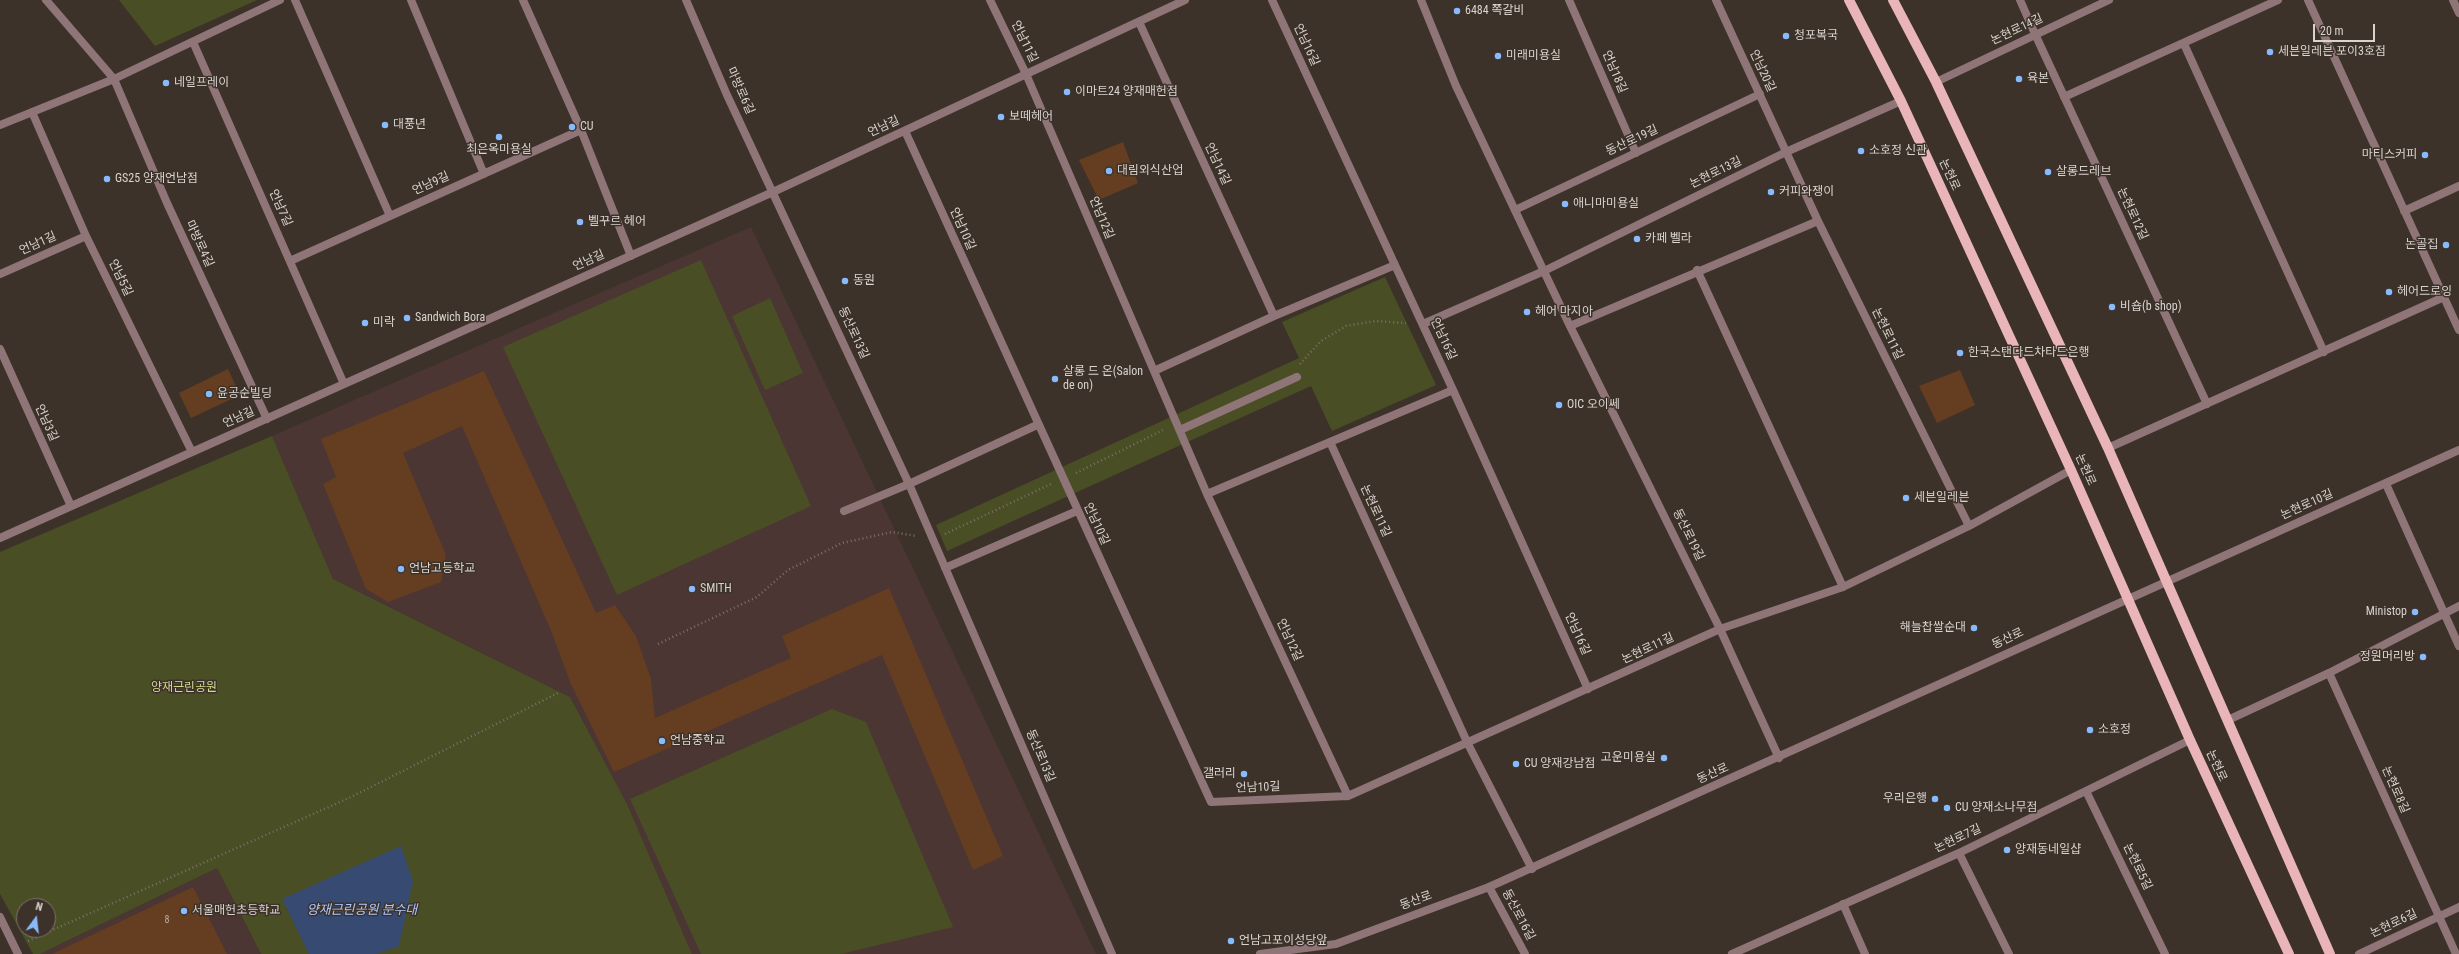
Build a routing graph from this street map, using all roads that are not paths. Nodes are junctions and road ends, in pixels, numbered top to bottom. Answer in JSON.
{"nodes":[{"id":1,"x":46,"y":0,"type":"edge"},
{"id":2,"x":280,"y":0,"type":"edge"},
{"id":3,"x":295,"y":0,"type":"edge"},
{"id":4,"x":411,"y":0,"type":"edge"},
{"id":5,"x":523,"y":0,"type":"edge"},
{"id":6,"x":686,"y":0,"type":"edge"},
{"id":7,"x":990,"y":0,"type":"edge"},
{"id":8,"x":1185,"y":0,"type":"edge"},
{"id":9,"x":1272,"y":0,"type":"edge"},
{"id":10,"x":1421,"y":0,"type":"edge"},
{"id":11,"x":1569,"y":0,"type":"edge"},
{"id":12,"x":1716,"y":0,"type":"edge"},
{"id":13,"x":1849,"y":0,"type":"edge"},
{"id":14,"x":1894,"y":0,"type":"edge"},
{"id":15,"x":2020,"y":0,"type":"edge"},
{"id":16,"x":2109,"y":0,"type":"edge"},
{"id":17,"x":2278,"y":0,"type":"edge"},
{"id":18,"x":2308,"y":0,"type":"edge"},
{"id":19,"x":2453,"y":0,"type":"edge"},
{"id":20,"x":2459,"y":13,"type":"edge"},
{"id":21,"x":1139,"y":22,"type":"junction"},
{"id":22,"x":2035,"y":34,"type":"junction"},
{"id":23,"x":193,"y":42,"type":"junction"},
{"id":24,"x":2184,"y":44,"type":"junction"},
{"id":25,"x":1026,"y":74,"type":"junction"},
{"id":26,"x":114,"y":79,"type":"junction"},
{"id":27,"x":1936,"y":82,"type":"junction"},
{"id":28,"x":1760,"y":94,"type":"junction"},
{"id":29,"x":2064,"y":97,"type":"junction"},
{"id":30,"x":1901,"y":101,"type":"junction"},
{"id":31,"x":32,"y":112,"type":"junction"},
{"id":32,"x":0,"y":125,"type":"edge"},
{"id":33,"x":581,"y":130,"type":"junction"},
{"id":34,"x":905,"y":131,"type":"junction"},
{"id":35,"x":1786,"y":152,"type":"junction"},
{"id":36,"x":1636,"y":153,"type":"junction"},
{"id":37,"x":484,"y":174,"type":"junction"},
{"id":38,"x":2459,"y":186,"type":"edge"},
{"id":39,"x":773,"y":192,"type":"junction"},
{"id":40,"x":1515,"y":210,"type":"junction"},
{"id":41,"x":2404,"y":211,"type":"junction"},
{"id":42,"x":390,"y":216,"type":"junction"},
{"id":43,"x":1818,"y":221,"type":"junction"},
{"id":44,"x":86,"y":236,"type":"junction"},
{"id":45,"x":632,"y":256,"type":"junction"},
{"id":46,"x":290,"y":261,"type":"junction"},
{"id":47,"x":1395,"y":265,"type":"junction"},
{"id":48,"x":1697,"y":270,"type":"junction"},
{"id":49,"x":1544,"y":271,"type":"junction"},
{"id":50,"x":0,"y":274,"type":"edge"},
{"id":51,"x":2444,"y":297,"type":"junction"},
{"id":52,"x":1274,"y":316,"type":"junction"},
{"id":53,"x":1423,"y":324,"type":"junction"},
{"id":54,"x":1570,"y":326,"type":"junction"},
{"id":55,"x":2459,"y":330,"type":"edge"},
{"id":56,"x":0,"y":349,"type":"edge"},
{"id":57,"x":2324,"y":352,"type":"junction"},
{"id":58,"x":1154,"y":371,"type":"junction"},
{"id":59,"x":1296,"y":373,"type":"road end"},
{"id":60,"x":344,"y":384,"type":"junction"},
{"id":61,"x":1453,"y":390,"type":"junction"},
{"id":62,"x":2207,"y":404,"type":"junction"},
{"id":63,"x":267,"y":419,"type":"junction"},
{"id":64,"x":1038,"y":425,"type":"junction"},
{"id":65,"x":1178,"y":427,"type":"junction"},
{"id":66,"x":1330,"y":442,"type":"junction"},
{"id":67,"x":2108,"y":448,"type":"junction"},
{"id":68,"x":2459,"y":450,"type":"edge"},
{"id":69,"x":192,"y":452,"type":"junction"},
{"id":70,"x":2071,"y":470,"type":"junction"},
{"id":71,"x":909,"y":484,"type":"junction"},
{"id":72,"x":2386,"y":484,"type":"junction"},
{"id":73,"x":1207,"y":494,"type":"junction"},
{"id":74,"x":70,"y":506,"type":"junction"},
{"id":75,"x":844,"y":511,"type":"dead end"},
{"id":76,"x":1077,"y":511,"type":"junction"},
{"id":77,"x":1969,"y":526,"type":"junction"},
{"id":78,"x":0,"y":538,"type":"edge"},
{"id":79,"x":945,"y":568,"type":"junction"},
{"id":80,"x":2165,"y":581,"type":"junction"},
{"id":81,"x":1843,"y":587,"type":"junction"},
{"id":82,"x":2127,"y":598,"type":"junction"},
{"id":83,"x":2459,"y":606,"type":"edge"},
{"id":84,"x":2444,"y":613,"type":"junction"},
{"id":85,"x":1720,"y":628,"type":"junction"},
{"id":86,"x":2459,"y":646,"type":"edge"},
{"id":87,"x":2329,"y":673,"type":"junction"},
{"id":88,"x":1588,"y":689,"type":"junction"},
{"id":89,"x":2228,"y":720,"type":"junction"},
{"id":90,"x":2190,"y":740,"type":"junction"},
{"id":91,"x":1468,"y":744,"type":"junction"},
{"id":92,"x":1779,"y":758,"type":"junction"},
{"id":93,"x":2086,"y":791,"type":"junction"},
{"id":94,"x":1348,"y":796,"type":"junction"},
{"id":95,"x":1959,"y":853,"type":"junction"},
{"id":96,"x":1532,"y":869,"type":"junction"},
{"id":97,"x":1489,"y":887,"type":"junction"},
{"id":98,"x":1843,"y":904,"type":"junction"},
{"id":99,"x":2459,"y":907,"type":"edge"},
{"id":100,"x":0,"y":917,"type":"edge"},
{"id":101,"x":2439,"y":917,"type":"junction"},
{"id":102,"x":16,"y":951,"type":"edge"},
{"id":103,"x":1314,"y":951,"type":"edge"},
{"id":104,"x":1112,"y":954,"type":"edge"},
{"id":105,"x":1260,"y":954,"type":"edge"},
{"id":106,"x":1525,"y":954,"type":"edge"},
{"id":107,"x":1732,"y":954,"type":"edge"},
{"id":108,"x":1865,"y":954,"type":"edge"},
{"id":109,"x":2009,"y":954,"type":"edge"},
{"id":110,"x":2166,"y":954,"type":"edge"},
{"id":111,"x":2289,"y":954,"type":"edge"},
{"id":112,"x":2330,"y":954,"type":"edge"},
{"id":113,"x":2359,"y":954,"type":"edge"},
{"id":114,"x":2456,"y":954,"type":"edge"}],
"edges":[{"from":1,"to":26,"type":"street","name":"마방로4길"},
{"from":2,"to":23,"type":"street"},
{"from":3,"to":42,"type":"street"},
{"from":4,"to":37,"type":"street"},
{"from":5,"to":33,"type":"street"},
{"from":6,"to":39,"type":"street","name":"마방로6길"},
{"from":7,"to":25,"type":"street","name":"언남11길"},
{"from":8,"to":21,"type":"street","name":"언남길"},
{"from":9,"to":47,"type":"street","name":"언남16길"},
{"from":10,"to":40,"type":"street","name":"동산로19길"},
{"from":11,"to":36,"type":"street","name":"언남18길"},
{"from":12,"to":28,"type":"street","name":"언남20길"},
{"from":13,"to":30,"type":"main road","name":"논현로"},
{"from":14,"to":27,"type":"main road"},
{"from":15,"to":22,"type":"street","name":"논현로12길"},
{"from":16,"to":22,"type":"street","name":"논현로14길"},
{"from":17,"to":24,"type":"street"},
{"from":18,"to":41,"type":"street"},
{"from":19,"to":20,"type":"street"},
{"from":21,"to":25,"type":"street","name":"언남길"},
{"from":21,"to":52,"type":"street","name":"언남14길"},
{"from":22,"to":27,"type":"street","name":"논현로14길"},
{"from":22,"to":29,"type":"street","name":"논현로12길"},
{"from":23,"to":26,"type":"street"},
{"from":23,"to":46,"type":"street","name":"언남7길"},
{"from":24,"to":29,"type":"street"},
{"from":24,"to":57,"type":"street"},
{"from":25,"to":34,"type":"street","name":"언남길"},
{"from":25,"to":58,"type":"street","name":"언남12길"},
{"from":26,"to":31,"type":"street"},
{"from":26,"to":63,"type":"street","name":"마방로4길"},
{"from":27,"to":67,"type":"main road"},
{"from":28,"to":35,"type":"street","name":"언남20길"},
{"from":28,"to":36,"type":"street","name":"동산로19길"},
{"from":29,"to":62,"type":"street","name":"논현로12길"},
{"from":30,"to":35,"type":"street","name":"논현로13길"},
{"from":30,"to":70,"type":"main road","name":"논현로"},
{"from":31,"to":32,"type":"street"},
{"from":31,"to":44,"type":"street","name":"언남5길"},
{"from":33,"to":37,"type":"street","name":"언남9길"},
{"from":33,"to":45,"type":"street"},
{"from":34,"to":39,"type":"street","name":"언남길"},
{"from":34,"to":64,"type":"street","name":"언남10길"},
{"from":35,"to":43,"type":"street","name":"논현로11길"},
{"from":35,"to":49,"type":"street","name":"논현로13길"},
{"from":36,"to":40,"type":"street","name":"동산로19길"},
{"from":37,"to":42,"type":"street","name":"언남9길"},
{"from":38,"to":41,"type":"street"},
{"from":39,"to":45,"type":"street","name":"언남길"},
{"from":39,"to":71,"type":"street","name":"동산로13길"},
{"from":40,"to":49,"type":"street","name":"동산로19길"},
{"from":41,"to":51,"type":"street"},
{"from":42,"to":46,"type":"street","name":"언남9길"},
{"from":43,"to":48,"type":"street"},
{"from":43,"to":77,"type":"street","name":"논현로11길"},
{"from":44,"to":50,"type":"street","name":"언남1길"},
{"from":44,"to":69,"type":"street","name":"언남5길"},
{"from":45,"to":60,"type":"street","name":"언남길"},
{"from":46,"to":60,"type":"street","name":"언남7길"},
{"from":47,"to":52,"type":"street"},
{"from":47,"to":53,"type":"street","name":"언남16길"},
{"from":48,"to":54,"type":"street"},
{"from":48,"to":81,"type":"street"},
{"from":49,"to":53,"type":"street"},
{"from":49,"to":54,"type":"street","name":"동산로19길"},
{"from":51,"to":55,"type":"street"},
{"from":51,"to":57,"type":"street"},
{"from":52,"to":58,"type":"street"},
{"from":53,"to":61,"type":"street","name":"언남16길"},
{"from":54,"to":85,"type":"street","name":"동산로19길"},
{"from":56,"to":74,"type":"street","name":"언남3길"},
{"from":57,"to":62,"type":"street"},
{"from":58,"to":65,"type":"street","name":"언남12길"},
{"from":59,"to":65,"type":"street"},
{"from":60,"to":63,"type":"street","name":"언남길"},
{"from":61,"to":66,"type":"street"},
{"from":61,"to":88,"type":"street","name":"언남16길"},
{"from":62,"to":67,"type":"street"},
{"from":63,"to":69,"type":"street","name":"언남길"},
{"from":64,"to":71,"type":"street"},
{"from":64,"to":76,"type":"street","name":"언남10길"},
{"from":65,"to":73,"type":"street","name":"언남12길"},
{"from":66,"to":73,"type":"street"},
{"from":66,"to":91,"type":"street","name":"논현로11길"},
{"from":67,"to":80,"type":"main road"},
{"from":68,"to":72,"type":"street","name":"논현로10길"},
{"from":69,"to":74,"type":"street","name":"언남길"},
{"from":70,"to":77,"type":"street","name":"논현로11길"},
{"from":70,"to":82,"type":"main road","name":"논현로"},
{"from":71,"to":75,"type":"street"},
{"from":71,"to":79,"type":"street","name":"동산로13길"},
{"from":72,"to":80,"type":"street","name":"논현로10길"},
{"from":72,"to":84,"type":"street"},
{"from":73,"to":94,"type":"street","name":"언남12길"},
{"from":74,"to":78,"type":"street","name":"언남길"},
{"from":76,"to":79,"type":"street"},
{"from":76,"to":94,"type":"street","name":"언남10길"},
{"from":77,"to":81,"type":"street","name":"논현로11길"},
{"from":79,"to":104,"type":"street","name":"동산로13길"},
{"from":80,"to":82,"type":"street","name":"동산로"},
{"from":80,"to":89,"type":"main road"},
{"from":81,"to":85,"type":"street","name":"논현로11길"},
{"from":82,"to":90,"type":"main road","name":"논현로"},
{"from":82,"to":92,"type":"street","name":"동산로"},
{"from":83,"to":84,"type":"street"},
{"from":84,"to":86,"type":"street"},
{"from":84,"to":87,"type":"street"},
{"from":85,"to":88,"type":"street","name":"논현로11길"},
{"from":85,"to":92,"type":"street","name":"동산로19길"},
{"from":87,"to":89,"type":"street"},
{"from":87,"to":101,"type":"street","name":"논현로8길"},
{"from":88,"to":91,"type":"street","name":"논현로11길"},
{"from":89,"to":112,"type":"main road"},
{"from":90,"to":93,"type":"street","name":"논현로7길"},
{"from":90,"to":111,"type":"main road","name":"논현로"},
{"from":91,"to":94,"type":"street","name":"논현로11길"},
{"from":91,"to":96,"type":"street","name":"논현로11길"},
{"from":92,"to":96,"type":"street","name":"동산로"},
{"from":93,"to":95,"type":"street","name":"논현로7길"},
{"from":93,"to":110,"type":"street","name":"논현로5길"},
{"from":95,"to":98,"type":"street","name":"논현로7길"},
{"from":95,"to":109,"type":"street"},
{"from":96,"to":97,"type":"street","name":"동산로"},
{"from":97,"to":103,"type":"street","name":"동산로"},
{"from":97,"to":106,"type":"street","name":"동산로16길"},
{"from":98,"to":107,"type":"street","name":"논현로7길"},
{"from":98,"to":108,"type":"street"},
{"from":99,"to":101,"type":"street","name":"논현로6길"},
{"from":100,"to":102,"type":"street"},
{"from":101,"to":113,"type":"street","name":"논현로6길"},
{"from":101,"to":114,"type":"street"},
{"from":103,"to":105,"type":"street","name":"동산로"}]}
